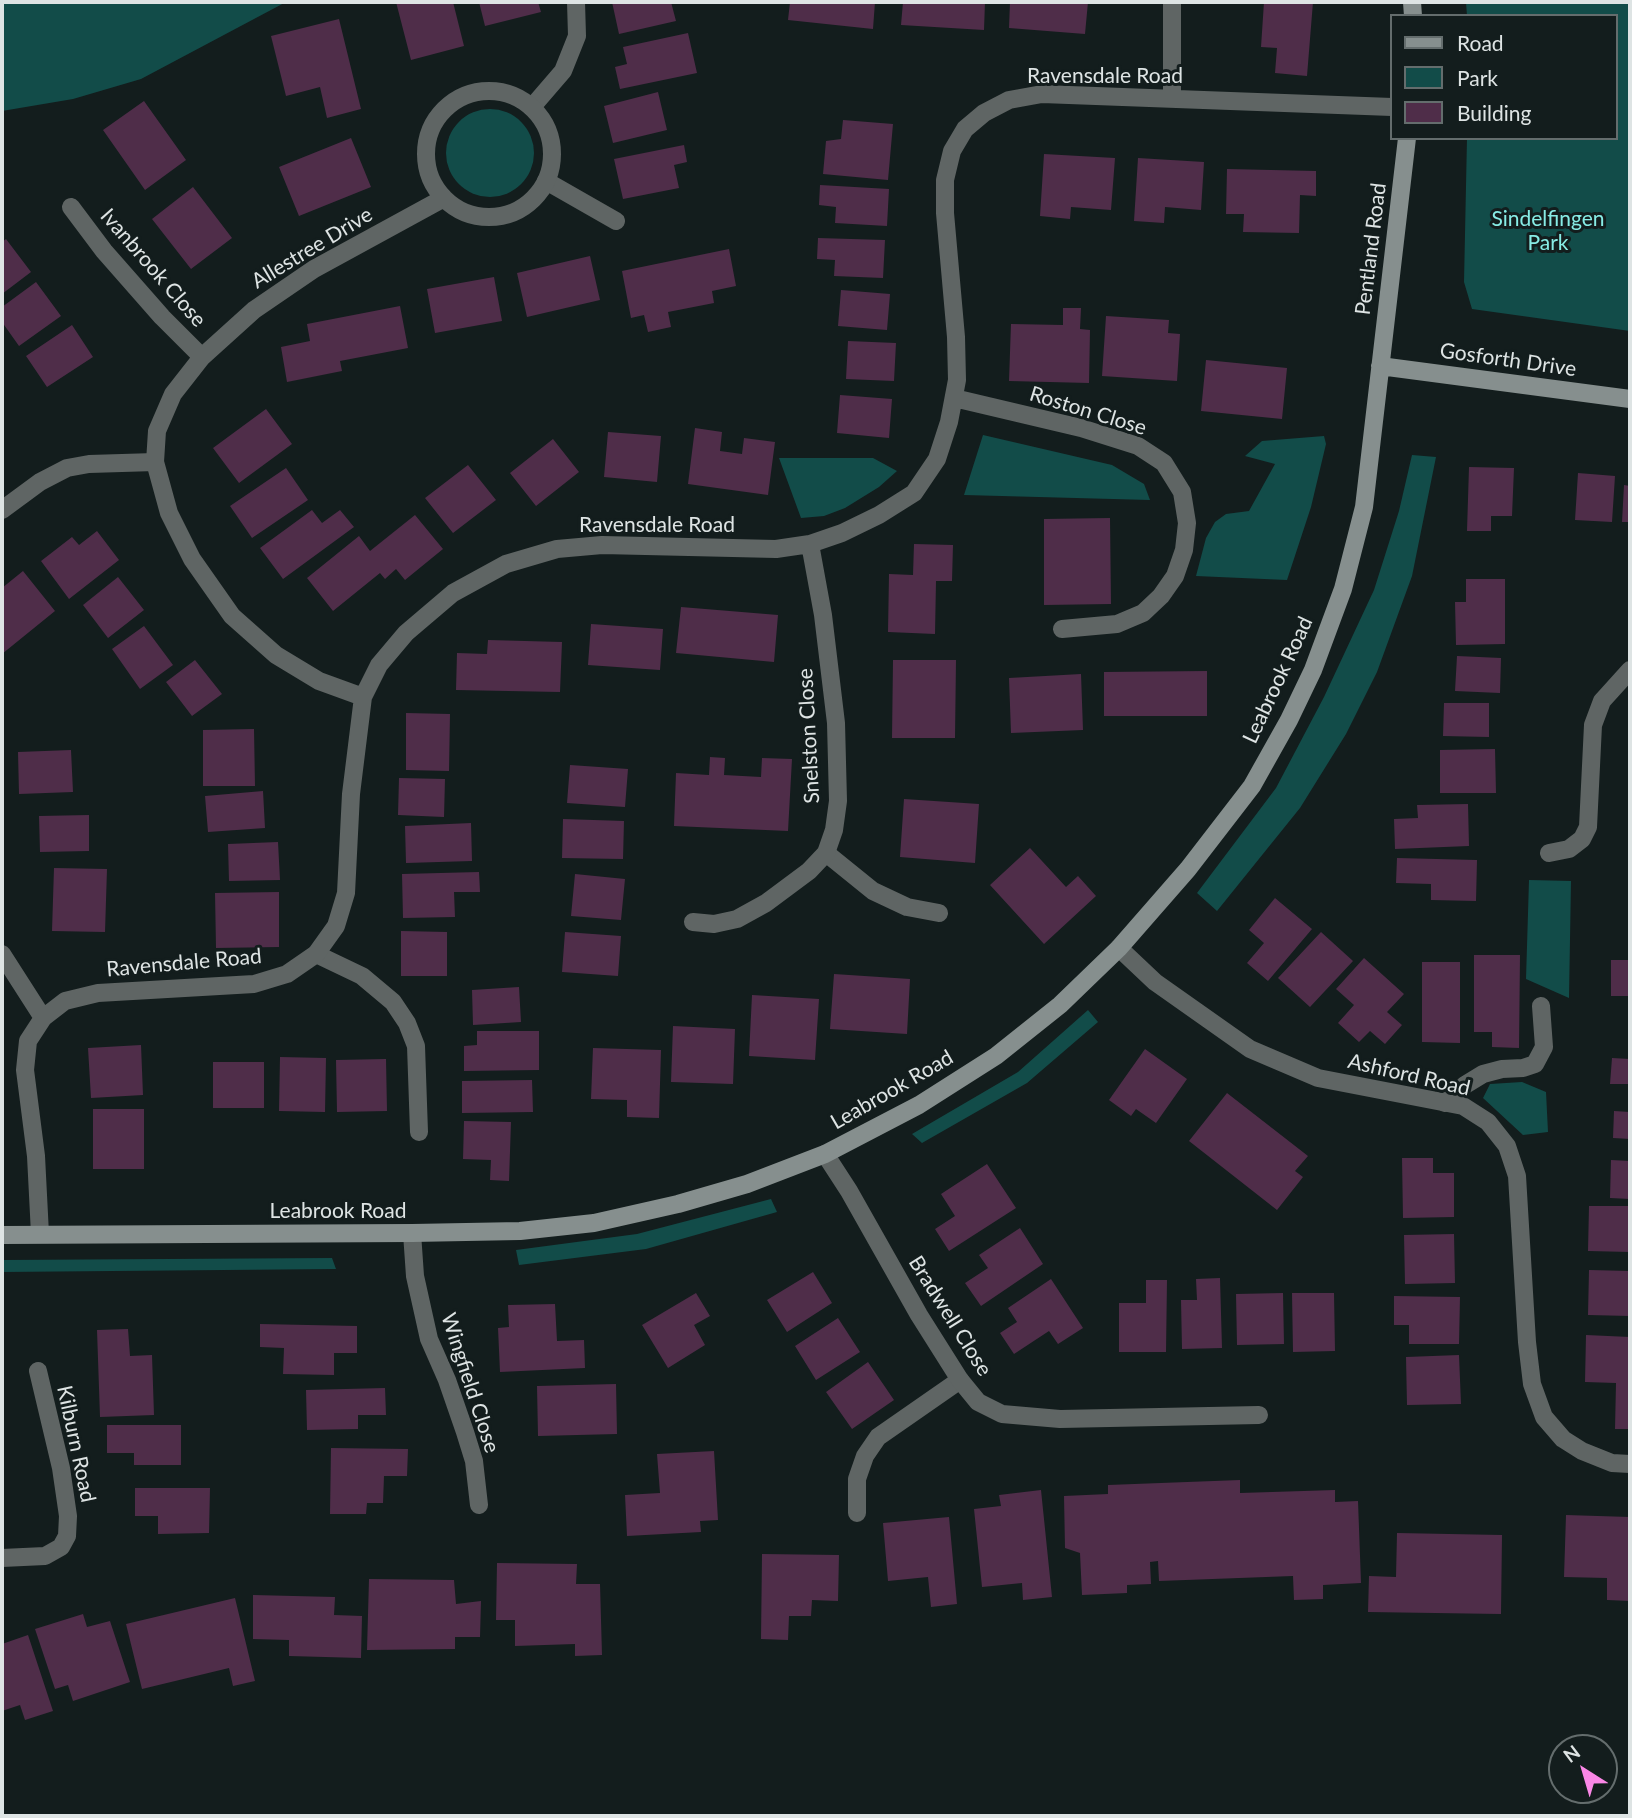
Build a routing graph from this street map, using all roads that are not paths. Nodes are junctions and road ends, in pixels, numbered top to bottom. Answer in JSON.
{"nodes":[{"id":1,"x":576,"y":2,"type":"edge"},
{"id":2,"x":1172,"y":2,"type":"edge"},
{"id":3,"x":1172,"y":98,"type":"junction"},
{"id":4,"x":532,"y":107,"type":"junction"},
{"id":5,"x":1390,"y":107,"type":"edge"},
{"id":6,"x":1407,"y":140,"type":"edge"},
{"id":7,"x":547,"y":181,"type":"junction"},
{"id":8,"x":444,"y":198,"type":"junction"},
{"id":9,"x":71,"y":207,"type":"dead end"},
{"id":10,"x":616,"y":221,"type":"dead end"},
{"id":11,"x":202,"y":357,"type":"junction"},
{"id":12,"x":1380,"y":366,"type":"junction"},
{"id":13,"x":954,"y":398,"type":"junction"},
{"id":14,"x":1630,"y":399,"type":"edge"},
{"id":15,"x":155,"y":462,"type":"junction"},
{"id":16,"x":2,"y":510,"type":"edge"},
{"id":17,"x":810,"y":544,"type":"junction"},
{"id":18,"x":1062,"y":629,"type":"dead end"},
{"id":19,"x":1630,"y":670,"type":"edge"},
{"id":20,"x":363,"y":697,"type":"junction"},
{"id":21,"x":825,"y":853,"type":"junction"},
{"id":22,"x":1549,"y":853,"type":"dead end"},
{"id":23,"x":939,"y":913,"type":"dead end"},
{"id":24,"x":693,"y":922,"type":"dead end"},
{"id":25,"x":1118,"y":948,"type":"junction"},
{"id":26,"x":2,"y":954,"type":"edge"},
{"id":27,"x":316,"y":954,"type":"junction"},
{"id":28,"x":1541,"y":1006,"type":"dead end"},
{"id":29,"x":43,"y":1018,"type":"junction"},
{"id":30,"x":1445,"y":1103,"type":"junction"},
{"id":31,"x":419,"y":1132,"type":"dead end"},
{"id":32,"x":825,"y":1154,"type":"junction"},
{"id":33,"x":412,"y":1233,"type":"junction"},
{"id":34,"x":40,"y":1234,"type":"junction"},
{"id":35,"x":2,"y":1235,"type":"edge"},
{"id":36,"x":38,"y":1371,"type":"dead end"},
{"id":37,"x":960,"y":1381,"type":"junction"},
{"id":38,"x":1259,"y":1415,"type":"dead end"},
{"id":39,"x":1630,"y":1464,"type":"edge"},
{"id":40,"x":480,"y":1505,"type":"dead end"},
{"id":41,"x":857,"y":1513,"type":"dead end"},
{"id":42,"x":2,"y":1558,"type":"edge"}],
"edges":[{"from":1,"to":4,"type":"street"},
{"from":2,"to":3,"type":"street"},
{"from":3,"to":5,"type":"street","name":"Ravensdale Road"},
{"from":3,"to":13,"type":"street","name":"Ravensdale Road"},
{"from":4,"to":7,"type":"street"},
{"from":4,"to":8,"type":"street"},
{"from":6,"to":12,"type":"street","name":"Pentland Road"},
{"from":7,"to":8,"type":"street"},
{"from":7,"to":10,"type":"street"},
{"from":8,"to":11,"type":"street","name":"Allestree Drive"},
{"from":9,"to":11,"type":"street","name":"Ivanbrook Close"},
{"from":11,"to":15,"type":"street","name":"Allestree Drive"},
{"from":12,"to":14,"type":"street","name":"Gosforth Drive"},
{"from":12,"to":25,"type":"street","name":"Leabrook Road"},
{"from":13,"to":17,"type":"street","name":"Ravensdale Road"},
{"from":13,"to":18,"type":"street","name":"Roston Close"},
{"from":15,"to":16,"type":"street"},
{"from":15,"to":20,"type":"street","name":"Allestree Drive"},
{"from":17,"to":20,"type":"street","name":"Ravensdale Road"},
{"from":17,"to":21,"type":"street","name":"Snelston Close"},
{"from":19,"to":22,"type":"street"},
{"from":20,"to":27,"type":"street","name":"Ravensdale Road"},
{"from":21,"to":23,"type":"street"},
{"from":21,"to":24,"type":"street","name":"Snelston Close"},
{"from":25,"to":30,"type":"street","name":"Ashford Road"},
{"from":25,"to":32,"type":"street","name":"Leabrook Road"},
{"from":26,"to":29,"type":"street"},
{"from":27,"to":29,"type":"street","name":"Ravensdale Road"},
{"from":27,"to":31,"type":"street"},
{"from":28,"to":30,"type":"street"},
{"from":29,"to":34,"type":"street"},
{"from":30,"to":39,"type":"street","name":"Ashford Road"},
{"from":32,"to":33,"type":"street","name":"Leabrook Road"},
{"from":32,"to":37,"type":"street","name":"Bradwell Close"},
{"from":33,"to":34,"type":"street","name":"Leabrook Road"},
{"from":33,"to":40,"type":"street","name":"Wingfield Close"},
{"from":34,"to":35,"type":"street","name":"Leabrook Road"},
{"from":36,"to":42,"type":"street","name":"Kilburn Road"},
{"from":37,"to":38,"type":"street","name":"Bradwell Close"},
{"from":37,"to":41,"type":"street"}]}
